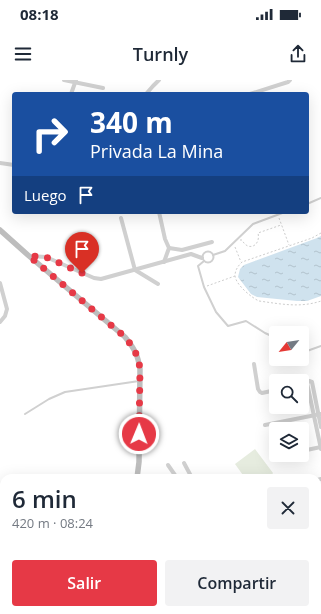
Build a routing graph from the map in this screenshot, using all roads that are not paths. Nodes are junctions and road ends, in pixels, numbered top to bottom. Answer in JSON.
{"nodes":[{"id":1,"x":64,"y":80,"type":"edge"},
{"id":2,"x":159,"y":80,"type":"edge"},
{"id":3,"x":290,"y":80,"type":"edge"},
{"id":4,"x":75,"y":81,"type":"edge"},
{"id":5,"x":103,"y":88,"type":"dead end"},
{"id":6,"x":72,"y":92,"type":"edge"},
{"id":7,"x":148,"y":92,"type":"edge"},
{"id":8,"x":256,"y":92,"type":"edge"},
{"id":9,"x":0,"y":163,"type":"edge"},
{"id":10,"x":12,"y":165,"type":"edge"},
{"id":11,"x":321,"y":198,"type":"edge"},
{"id":12,"x":309,"y":203,"type":"edge"},
{"id":13,"x":159,"y":214,"type":"edge"},
{"id":14,"x":280,"y":214,"type":"edge"},
{"id":15,"x":121,"y":218,"type":"dead end"},
{"id":16,"x":0,"y":230,"type":"edge"},
{"id":17,"x":212,"y":242,"type":"dead end"},
{"id":18,"x":169,"y":248,"type":"junction"},
{"id":19,"x":213,"y":255,"type":"junction"},
{"id":20,"x":29,"y":256,"type":"junction"},
{"id":21,"x":203,"y":259,"type":"junction"},
{"id":22,"x":164,"y":262,"type":"junction"},
{"id":23,"x":135,"y":270,"type":"junction"},
{"id":24,"x":0,"y":283,"type":"edge"},
{"id":25,"x":158,"y":284,"type":"dead end"},
{"id":26,"x":0,"y":322,"type":"edge"},
{"id":27,"x":269,"y":335,"type":"edge"},
{"id":28,"x":321,"y":346,"type":"edge"},
{"id":29,"x":309,"y":350,"type":"edge"},
{"id":30,"x":254,"y":364,"type":"dead end"},
{"id":31,"x":140,"y":381,"type":"junction"},
{"id":32,"x":309,"y":381,"type":"edge"},
{"id":33,"x":269,"y":392,"type":"edge"},
{"id":34,"x":25,"y":414,"type":"dead end"},
{"id":35,"x":318,"y":414,"type":"edge"},
{"id":36,"x":265,"y":425,"type":"dead end"},
{"id":37,"x":321,"y":426,"type":"edge"},
{"id":38,"x":321,"y":448,"type":"edge"},
{"id":39,"x":309,"y":450,"type":"edge"},
{"id":40,"x":184,"y":463,"type":"dead end"},
{"id":41,"x":168,"y":465,"type":"dead end"},
{"id":42,"x":138,"y":474,"type":"edge"},
{"id":43,"x":175,"y":474,"type":"edge"},
{"id":44,"x":190,"y":474,"type":"edge"}],
"edges":[{"from":1,"to":4,"type":"street"},
{"from":2,"to":7,"type":"street"},
{"from":3,"to":8,"type":"street"},
{"from":4,"to":5,"type":"street"},
{"from":4,"to":6,"type":"street"},
{"from":9,"to":10,"type":"street"},
{"from":11,"to":12,"type":"lane"},
{"from":13,"to":18,"type":"street"},
{"from":14,"to":19,"type":"lane"},
{"from":15,"to":23,"type":"street"},
{"from":16,"to":20,"type":"main road"},
{"from":17,"to":18,"type":"street"},
{"from":18,"to":22,"type":"street"},
{"from":19,"to":21,"type":"lane"},
{"from":19,"to":21,"type":"lane"},
{"from":20,"to":23,"type":"street"},
{"from":20,"to":31,"type":"main road"},
{"from":21,"to":22,"type":"street"},
{"from":21,"to":27,"type":"lane"},
{"from":22,"to":23,"type":"street"},
{"from":23,"to":25,"type":"street"},
{"from":24,"to":26,"type":"street"},
{"from":28,"to":29,"type":"lane"},
{"from":30,"to":33,"type":"street"},
{"from":31,"to":34,"type":"lane"},
{"from":31,"to":42,"type":"main road"},
{"from":32,"to":35,"type":"street"},
{"from":35,"to":36,"type":"street"},
{"from":35,"to":37,"type":"street"},
{"from":35,"to":38,"type":"street"},
{"from":38,"to":39,"type":"street"},
{"from":40,"to":44,"type":"street"},
{"from":41,"to":43,"type":"street"}]}
